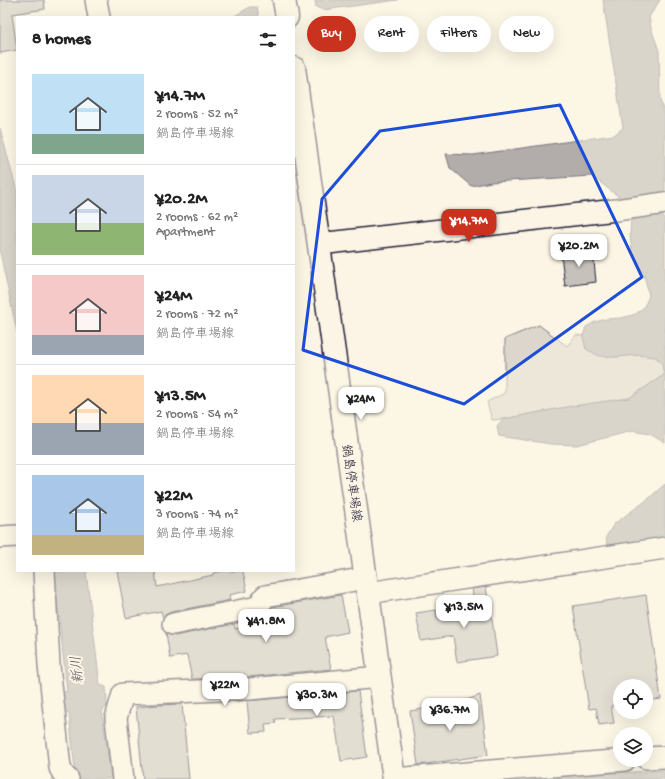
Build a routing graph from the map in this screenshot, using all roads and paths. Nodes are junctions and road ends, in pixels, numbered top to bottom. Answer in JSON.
{"nodes":[{"id":1,"x":96,"y":0,"type":"edge"},
{"id":2,"x":284,"y":0,"type":"edge"},
{"id":3,"x":99,"y":16,"type":"edge"},
{"id":4,"x":287,"y":16,"type":"edge"},
{"id":5,"x":295,"y":75,"type":"edge"},
{"id":6,"x":665,"y":203,"type":"edge"},
{"id":7,"x":319,"y":244,"type":"junction"},
{"id":8,"x":16,"y":536,"type":"edge"},
{"id":9,"x":0,"y":537,"type":"edge"},
{"id":10,"x":665,"y":548,"type":"edge"},
{"id":11,"x":44,"y":572,"type":"edge"},
{"id":12,"x":367,"y":586,"type":"junction"},
{"id":13,"x":173,"y":624,"type":"dead end"},
{"id":14,"x":380,"y":677,"type":"junction"},
{"id":15,"x":665,"y":757,"type":"edge"},
{"id":16,"x":653,"y":758,"type":"edge"},
{"id":17,"x":613,"y":761,"type":"edge"},
{"id":18,"x":68,"y":779,"type":"edge"},
{"id":19,"x":123,"y":779,"type":"edge"},
{"id":20,"x":394,"y":779,"type":"edge"}],
"edges":[{"from":1,"to":3,"type":"street"},
{"from":2,"to":4,"type":"main road"},
{"from":5,"to":7,"type":"main road","name":"鍋島停車場線"},
{"from":6,"to":7,"type":"street"},
{"from":7,"to":12,"type":"main road","name":"鍋島停車場線"},
{"from":8,"to":9,"type":"street"},
{"from":10,"to":12,"type":"street"},
{"from":11,"to":18,"type":"street"},
{"from":12,"to":13,"type":"street"},
{"from":12,"to":14,"type":"main road","name":"鍋島停車場線"},
{"from":14,"to":19,"type":"street"},
{"from":14,"to":20,"type":"main road","name":"鍋島停車場線"},
{"from":15,"to":16,"type":"street"},
{"from":17,"to":20,"type":"street"}]}
